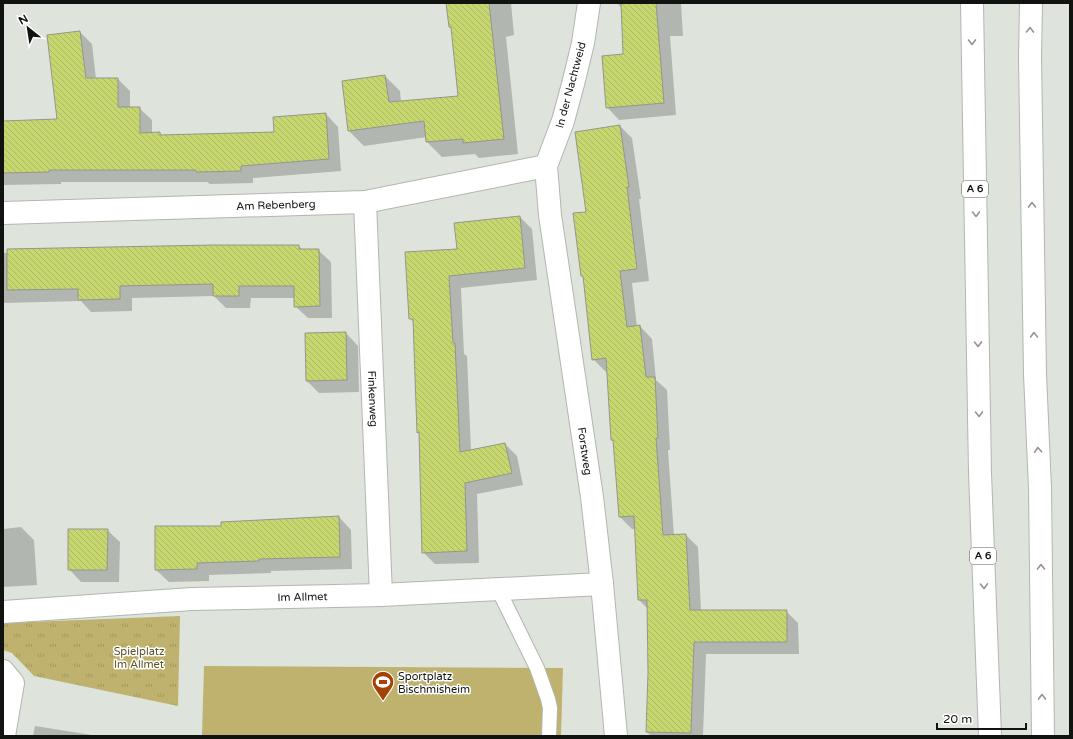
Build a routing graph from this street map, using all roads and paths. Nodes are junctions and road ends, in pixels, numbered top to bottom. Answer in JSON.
{"nodes":[{"id":1,"x":589,"y":3,"type":"edge"},
{"id":2,"x":972,"y":3,"type":"edge"},
{"id":3,"x":1031,"y":3,"type":"edge"},
{"id":4,"x":546,"y":166,"type":"junction"},
{"id":5,"x":365,"y":202,"type":"junction"},
{"id":6,"x":3,"y":213,"type":"edge"},
{"id":7,"x":602,"y":584,"type":"junction"},
{"id":8,"x":498,"y":589,"type":"junction"},
{"id":9,"x":381,"y":595,"type":"junction"},
{"id":10,"x":3,"y":612,"type":"edge"},
{"id":11,"x":3,"y":671,"type":"edge"},
{"id":12,"x":4,"y":736,"type":"edge"},
{"id":13,"x":549,"y":736,"type":"edge"},
{"id":14,"x":616,"y":736,"type":"edge"},
{"id":15,"x":990,"y":736,"type":"edge"},
{"id":16,"x":1043,"y":736,"type":"edge"}],
"edges":[{"from":1,"to":4,"type":"main road","name":"In der Nachtweid"},
{"from":2,"to":15,"type":"main road","number":"A 6","one_way":true},
{"from":16,"to":3,"type":"main road","one_way":true},
{"from":4,"to":5,"type":"main road","name":"Am Rebenberg"},
{"from":4,"to":7,"type":"main road","name":"Forstweg"},
{"from":5,"to":6,"type":"main road","name":"Am Rebenberg"},
{"from":5,"to":9,"type":"main road","name":"Finkenweg"},
{"from":7,"to":8,"type":"main road","name":"Im Allmet"},
{"from":7,"to":14,"type":"main road","name":"Forstweg"},
{"from":8,"to":9,"type":"main road","name":"Im Allmet"},
{"from":8,"to":13,"type":"lane"},
{"from":9,"to":10,"type":"main road","name":"Im Allmet"},
{"from":11,"to":12,"type":"main road"}]}
